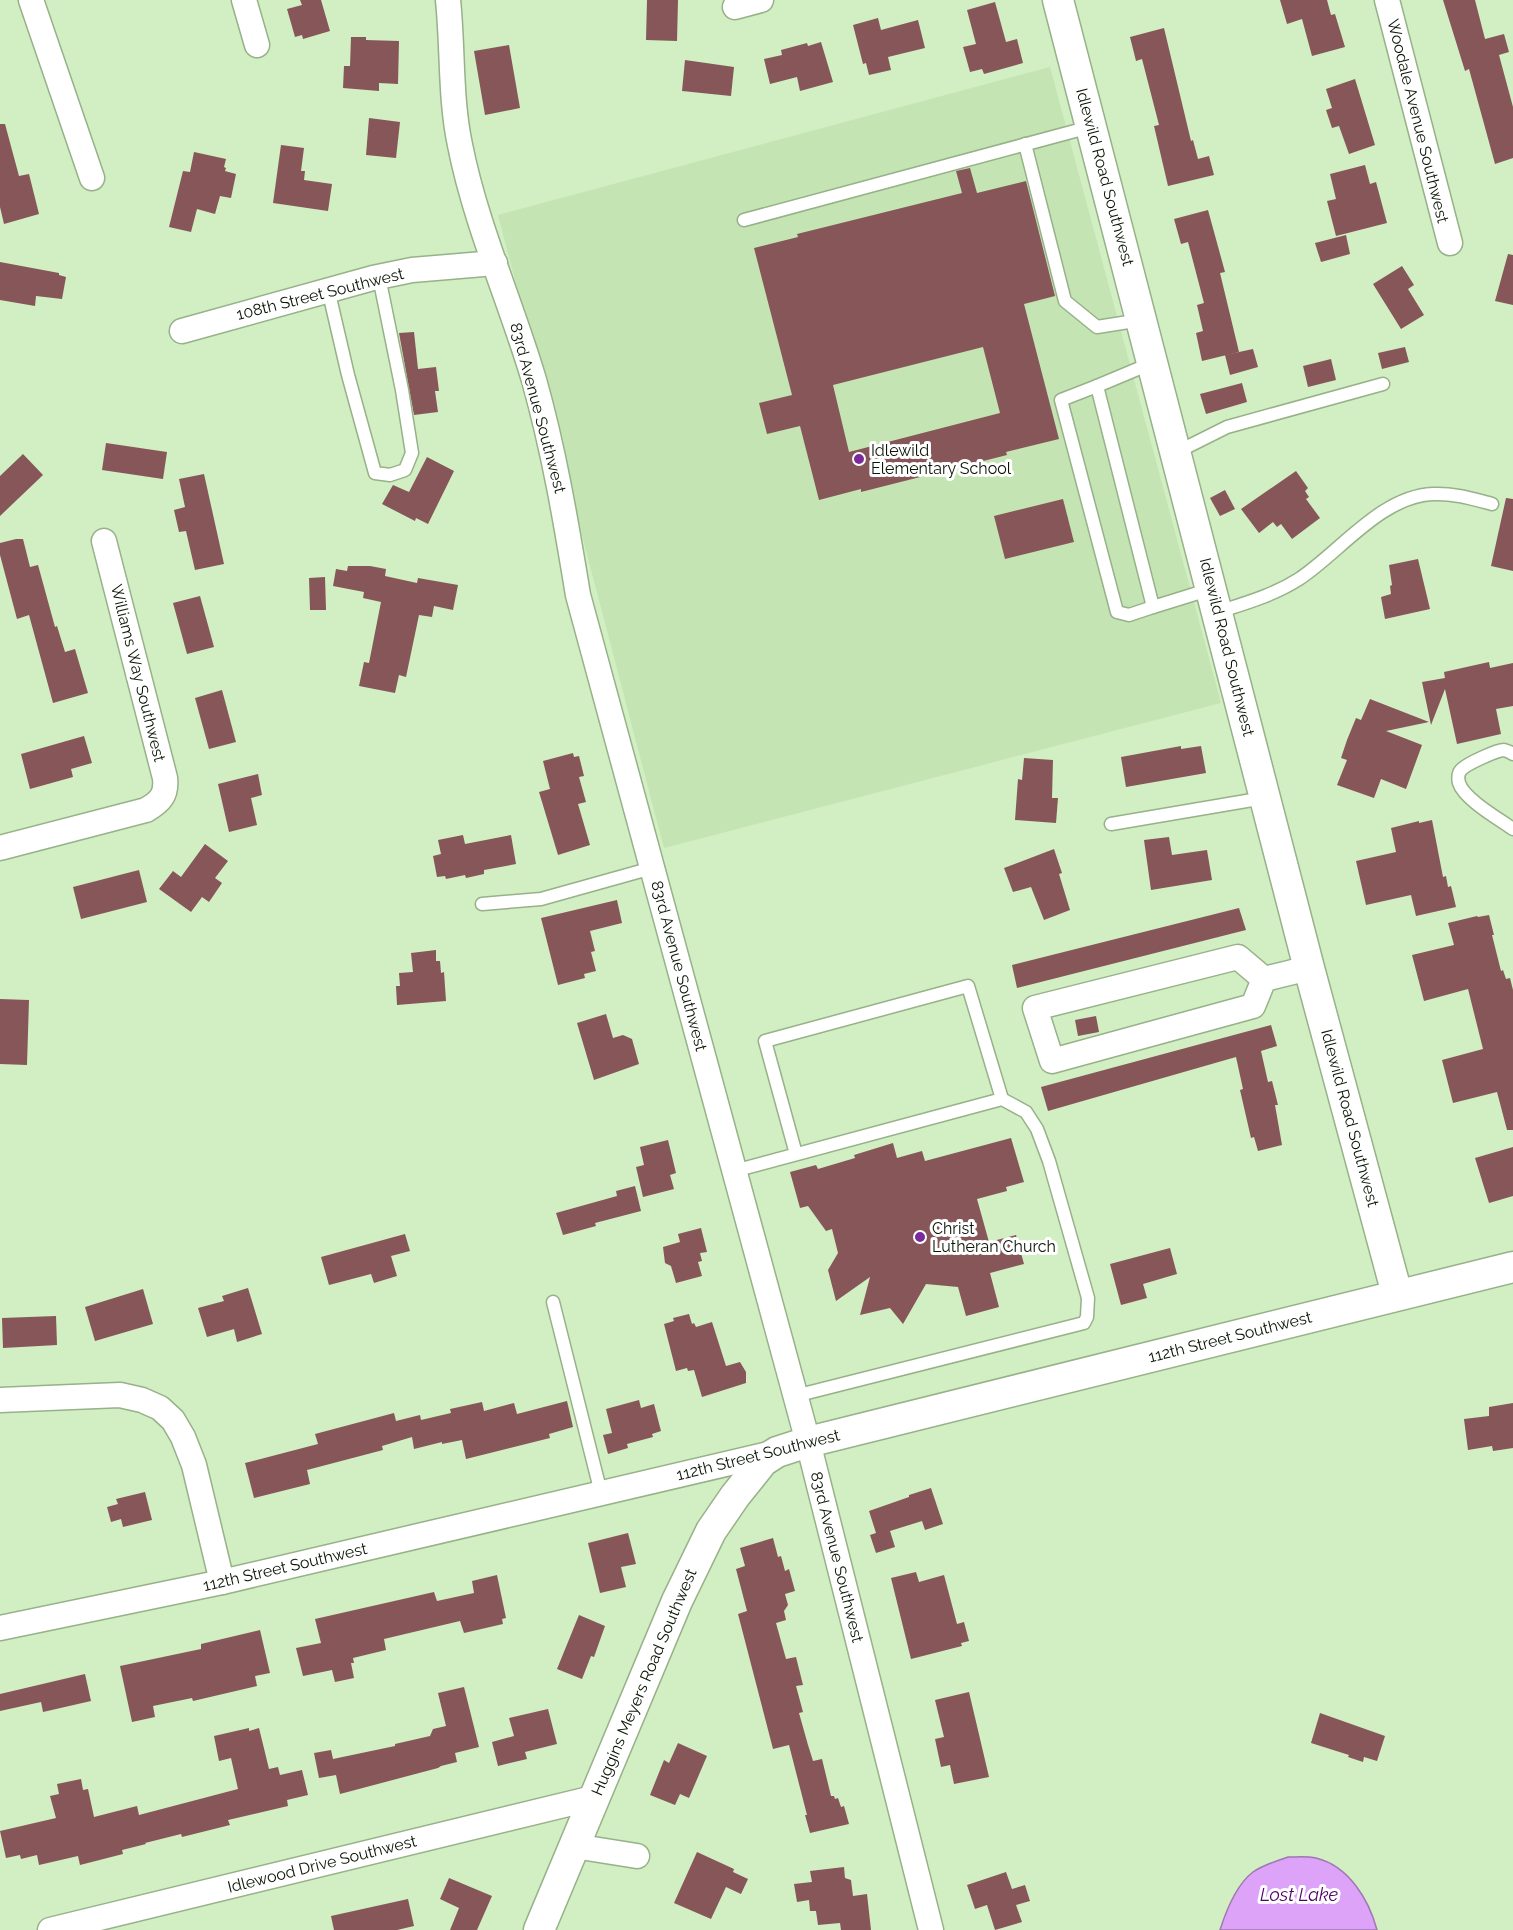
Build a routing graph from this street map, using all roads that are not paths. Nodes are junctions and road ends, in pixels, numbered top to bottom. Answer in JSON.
{"nodes":[{"id":1,"x":31,"y":0,"type":"edge"},
{"id":2,"x":244,"y":0,"type":"edge"},
{"id":3,"x":448,"y":0,"type":"edge"},
{"id":4,"x":761,"y":0,"type":"edge"},
{"id":5,"x":1058,"y":0,"type":"edge"},
{"id":6,"x":1387,"y":0,"type":"edge"},
{"id":7,"x":735,"y":7,"type":"dead end"},
{"id":8,"x":257,"y":45,"type":"dead end"},
{"id":9,"x":1091,"y":126,"type":"junction"},
{"id":10,"x":1025,"y":144,"type":"junction"},
{"id":11,"x":92,"y":178,"type":"dead end"},
{"id":12,"x":744,"y":220,"type":"dead end"},
{"id":13,"x":1450,"y":243,"type":"dead end"},
{"id":14,"x":495,"y":263,"type":"junction"},
{"id":15,"x":379,"y":277,"type":"junction"},
{"id":16,"x":328,"y":289,"type":"junction"},
{"id":17,"x":1142,"y":320,"type":"junction"},
{"id":18,"x":182,"y":331,"type":"dead end"},
{"id":19,"x":1153,"y":363,"type":"junction"},
{"id":20,"x":1383,"y":384,"type":"dead end"},
{"id":21,"x":1097,"y":386,"type":"junction"},
{"id":22,"x":1176,"y":452,"type":"junction"},
{"id":23,"x":1492,"y":504,"type":"dead end"},
{"id":24,"x":104,"y":541,"type":"dead end"},
{"id":25,"x":1215,"y":600,"type":"junction"},
{"id":26,"x":1153,"y":607,"type":"junction"},
{"id":27,"x":1513,"y":754,"type":"edge"},
{"id":28,"x":1266,"y":797,"type":"junction"},
{"id":29,"x":1111,"y":824,"type":"dead end"},
{"id":30,"x":1513,"y":829,"type":"edge"},
{"id":31,"x":0,"y":848,"type":"edge"},
{"id":32,"x":652,"y":868,"type":"junction"},
{"id":33,"x":482,"y":904,"type":"dead end"},
{"id":34,"x":1309,"y":968,"type":"junction"},
{"id":35,"x":1264,"y":979,"type":"junction"},
{"id":36,"x":1002,"y":1099,"type":"junction"},
{"id":37,"x":796,"y":1154,"type":"junction"},
{"id":38,"x":734,"y":1172,"type":"junction"},
{"id":39,"x":1513,"y":1267,"type":"edge"},
{"id":40,"x":1397,"y":1294,"type":"junction"},
{"id":41,"x":553,"y":1302,"type":"dead end"},
{"id":42,"x":795,"y":1396,"type":"junction"},
{"id":43,"x":0,"y":1400,"type":"edge"},
{"id":44,"x":808,"y":1442,"type":"junction"},
{"id":45,"x":777,"y":1452,"type":"junction"},
{"id":46,"x":601,"y":1493,"type":"junction"},
{"id":47,"x":222,"y":1582,"type":"junction"},
{"id":48,"x":0,"y":1628,"type":"edge"},
{"id":49,"x":593,"y":1798,"type":"junction"},
{"id":50,"x":578,"y":1846,"type":"junction"},
{"id":51,"x":637,"y":1856,"type":"dead end"},
{"id":52,"x":50,"y":1930,"type":"edge"},
{"id":53,"x":539,"y":1930,"type":"edge"},
{"id":54,"x":931,"y":1930,"type":"edge"}],
"edges":[{"from":1,"to":11,"type":"street"},
{"from":2,"to":8,"type":"street"},
{"from":3,"to":14,"type":"street","name":"83rd Avenue Southwest"},
{"from":4,"to":7,"type":"street"},
{"from":5,"to":9,"type":"street","name":"Idlewild Road Southwest"},
{"from":6,"to":13,"type":"street","name":"Woodale Avenue Southwest"},
{"from":9,"to":10,"type":"lane"},
{"from":9,"to":17,"type":"street","name":"Idlewild Road Southwest"},
{"from":10,"to":12,"type":"lane"},
{"from":10,"to":17,"type":"lane"},
{"from":14,"to":15,"type":"street","name":"108th Street Southwest"},
{"from":14,"to":32,"type":"street","name":"83rd Avenue Southwest"},
{"from":15,"to":16,"type":"street","name":"108th Street Southwest"},
{"from":15,"to":16,"type":"lane"},
{"from":16,"to":18,"type":"street","name":"108th Street Southwest"},
{"from":17,"to":19,"type":"street","name":"Idlewild Road Southwest"},
{"from":19,"to":21,"type":"lane"},
{"from":19,"to":22,"type":"street","name":"Idlewild Road Southwest"},
{"from":20,"to":22,"type":"lane"},
{"from":21,"to":26,"type":"lane"},
{"from":21,"to":26,"type":"lane"},
{"from":22,"to":25,"type":"street","name":"Idlewild Road Southwest"},
{"from":23,"to":25,"type":"lane"},
{"from":24,"to":31,"type":"street","name":"Williams Way Southwest"},
{"from":25,"to":26,"type":"lane"},
{"from":25,"to":28,"type":"street","name":"Idlewild Road Southwest"},
{"from":27,"to":30,"type":"lane"},
{"from":28,"to":29,"type":"lane"},
{"from":28,"to":34,"type":"street","name":"Idlewild Road Southwest"},
{"from":32,"to":33,"type":"lane"},
{"from":32,"to":38,"type":"street","name":"83rd Avenue Southwest"},
{"from":34,"to":35,"type":"street"},
{"from":34,"to":40,"type":"street","name":"Idlewild Road Southwest"},
{"from":35,"to":35,"type":"street"},
{"from":36,"to":37,"type":"lane"},
{"from":36,"to":37,"type":"lane"},
{"from":36,"to":42,"type":"lane"},
{"from":37,"to":38,"type":"lane"},
{"from":38,"to":42,"type":"street","name":"83rd Avenue Southwest"},
{"from":39,"to":40,"type":"street","name":"112th Street Southwest"},
{"from":40,"to":44,"type":"street","name":"112th Street Southwest"},
{"from":41,"to":46,"type":"lane"},
{"from":42,"to":44,"type":"street","name":"83rd Avenue Southwest"},
{"from":43,"to":47,"type":"street"},
{"from":44,"to":45,"type":"street","name":"112th Street Southwest"},
{"from":44,"to":54,"type":"street","name":"83rd Avenue Southwest"},
{"from":45,"to":46,"type":"street","name":"112th Street Southwest"},
{"from":45,"to":49,"type":"street","name":"Huggins Meyers Road Southwest"},
{"from":46,"to":47,"type":"street","name":"112th Street Southwest"},
{"from":47,"to":48,"type":"street","name":"112th Street Southwest"},
{"from":49,"to":50,"type":"street","name":"Huggins Meyers Road Southwest"},
{"from":49,"to":52,"type":"street","name":"Idlewood Drive Southwest"},
{"from":50,"to":51,"type":"street"},
{"from":50,"to":53,"type":"street","name":"Huggins Meyers Road Southwest"}]}
